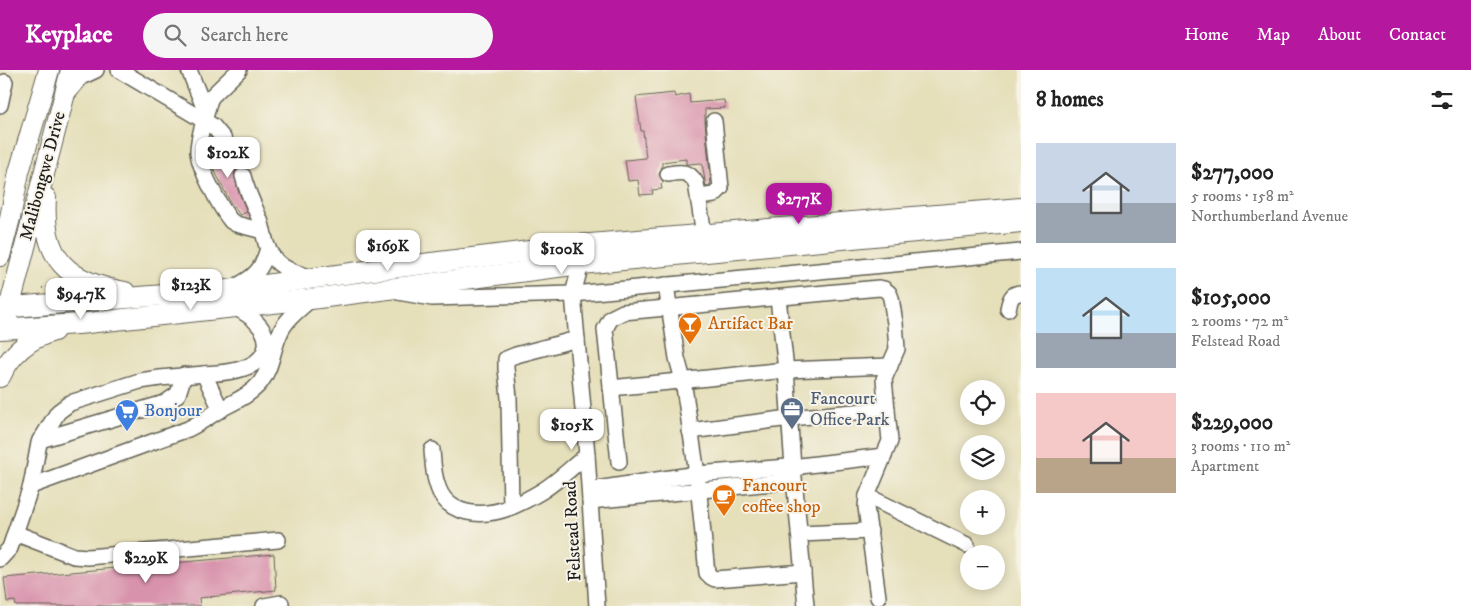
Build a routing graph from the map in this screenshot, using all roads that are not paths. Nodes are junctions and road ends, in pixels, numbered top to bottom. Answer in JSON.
{"nodes":[{"id":1,"x":49,"y":70,"type":"edge"},
{"id":2,"x":71,"y":70,"type":"edge"},
{"id":3,"x":96,"y":70,"type":"edge"},
{"id":4,"x":100,"y":70,"type":"edge"},
{"id":5,"x":189,"y":70,"type":"edge"},
{"id":6,"x":239,"y":70,"type":"edge"},
{"id":7,"x":120,"y":71,"type":"edge"},
{"id":8,"x":5,"y":82,"type":"dead end"},
{"id":9,"x":63,"y":101,"type":"junction"},
{"id":10,"x":0,"y":105,"type":"edge"},
{"id":11,"x":205,"y":121,"type":"junction"},
{"id":12,"x":714,"y":121,"type":"dead end"},
{"id":13,"x":50,"y":151,"type":"junction"},
{"id":14,"x":233,"y":156,"type":"dead end"},
{"id":15,"x":668,"y":174,"type":"dead end"},
{"id":16,"x":243,"y":176,"type":"dead end"},
{"id":17,"x":698,"y":197,"type":"junction"},
{"id":18,"x":1021,"y":208,"type":"edge"},
{"id":19,"x":10,"y":218,"type":"junction"},
{"id":20,"x":1021,"y":222,"type":"edge"},
{"id":21,"x":263,"y":231,"type":"junction"},
{"id":22,"x":704,"y":235,"type":"junction"},
{"id":23,"x":0,"y":239,"type":"edge"},
{"id":24,"x":268,"y":248,"type":"junction"},
{"id":25,"x":1021,"y":252,"type":"edge"},
{"id":26,"x":580,"y":255,"type":"junction"},
{"id":27,"x":0,"y":256,"type":"edge"},
{"id":28,"x":313,"y":278,"type":"junction"},
{"id":29,"x":666,"y":285,"type":"junction"},
{"id":30,"x":387,"y":290,"type":"junction"},
{"id":31,"x":1021,"y":292,"type":"edge"},
{"id":32,"x":573,"y":294,"type":"junction"},
{"id":33,"x":151,"y":297,"type":"junction"},
{"id":34,"x":231,"y":298,"type":"junction"},
{"id":35,"x":778,"y":298,"type":"junction"},
{"id":36,"x":311,"y":299,"type":"junction"},
{"id":37,"x":5,"y":308,"type":"edge"},
{"id":38,"x":669,"y":309,"type":"junction"},
{"id":39,"x":1008,"y":309,"type":"dead end"},
{"id":40,"x":78,"y":324,"type":"junction"},
{"id":41,"x":1,"y":333,"type":"edge"},
{"id":42,"x":577,"y":339,"type":"junction"},
{"id":43,"x":890,"y":366,"type":"junction"},
{"id":44,"x":786,"y":370,"type":"junction"},
{"id":45,"x":204,"y":374,"type":"junction"},
{"id":46,"x":184,"y":375,"type":"junction"},
{"id":47,"x":0,"y":377,"type":"edge"},
{"id":48,"x":683,"y":380,"type":"junction"},
{"id":49,"x":611,"y":388,"type":"junction"},
{"id":50,"x":887,"y":409,"type":"junction"},
{"id":51,"x":221,"y":410,"type":"junction"},
{"id":52,"x":790,"y":418,"type":"junction"},
{"id":53,"x":690,"y":431,"type":"junction"},
{"id":54,"x":40,"y":440,"type":"junction"},
{"id":55,"x":432,"y":450,"type":"dead end"},
{"id":56,"x":587,"y":455,"type":"junction"},
{"id":57,"x":884,"y":456,"type":"junction"},
{"id":58,"x":619,"y":462,"type":"dead end"},
{"id":59,"x":795,"y":468,"type":"junction"},
{"id":60,"x":697,"y":474,"type":"junction"},
{"id":61,"x":744,"y":478,"type":"junction"},
{"id":62,"x":31,"y":486,"type":"junction"},
{"id":63,"x":699,"y":490,"type":"junction"},
{"id":64,"x":590,"y":496,"type":"junction"},
{"id":65,"x":867,"y":496,"type":"junction"},
{"id":66,"x":511,"y":507,"type":"junction"},
{"id":67,"x":870,"y":531,"type":"junction"},
{"id":68,"x":15,"y":533,"type":"junction"},
{"id":69,"x":799,"y":534,"type":"junction"},
{"id":70,"x":278,"y":540,"type":"dead end"},
{"id":71,"x":967,"y":545,"type":"dead end"},
{"id":72,"x":0,"y":559,"type":"edge"},
{"id":73,"x":803,"y":572,"type":"junction"},
{"id":74,"x":878,"y":597,"type":"dead end"},
{"id":75,"x":281,"y":603,"type":"dead end"},
{"id":76,"x":264,"y":606,"type":"edge"},
{"id":77,"x":597,"y":606,"type":"edge"},
{"id":78,"x":806,"y":606,"type":"edge"}],
"edges":[{"from":1,"to":19,"type":"main road","name":"Malibongwe Drive"},
{"from":2,"to":9,"type":"main road","name":"Malibongwe Drive"},
{"from":3,"to":9,"type":"street"},
{"from":4,"to":7,"type":"street"},
{"from":5,"to":11,"type":"street"},
{"from":6,"to":11,"type":"street"},
{"from":7,"to":11,"type":"street"},
{"from":8,"to":10,"type":"street"},
{"from":9,"to":13,"type":"main road","name":"Malibongwe Drive"},
{"from":11,"to":14,"type":"street"},
{"from":11,"to":21,"type":"street"},
{"from":12,"to":17,"type":"street"},
{"from":13,"to":33,"type":"main road"},
{"from":13,"to":37,"type":"main road","name":"Malibongwe Drive"},
{"from":15,"to":17,"type":"street"},
{"from":16,"to":21,"type":"street"},
{"from":17,"to":22,"type":"street"},
{"from":18,"to":22,"type":"main road"},
{"from":19,"to":23,"type":"main road"},
{"from":19,"to":27,"type":"main road","name":"Malibongwe Drive"},
{"from":20,"to":26,"type":"main road"},
{"from":21,"to":24,"type":"street"},
{"from":22,"to":26,"type":"main road"},
{"from":24,"to":28,"type":"street"},
{"from":24,"to":34,"type":"street"},
{"from":25,"to":29,"type":"street"},
{"from":26,"to":28,"type":"main road"},
{"from":26,"to":30,"type":"main road"},
{"from":26,"to":32,"type":"street","name":"Felstead Road"},
{"from":28,"to":34,"type":"main road"},
{"from":29,"to":32,"type":"street"},
{"from":29,"to":38,"type":"street"},
{"from":30,"to":32,"type":"street"},
{"from":30,"to":36,"type":"main road"},
{"from":31,"to":39,"type":"street"},
{"from":32,"to":42,"type":"street","name":"Felstead Road"},
{"from":33,"to":34,"type":"main road"},
{"from":33,"to":37,"type":"main road"},
{"from":34,"to":36,"type":"main road"},
{"from":34,"to":40,"type":"main road"},
{"from":34,"to":45,"type":"street"},
{"from":35,"to":38,"type":"street"},
{"from":35,"to":43,"type":"street"},
{"from":35,"to":44,"type":"street"},
{"from":36,"to":51,"type":"street"},
{"from":37,"to":41,"type":"main road","name":"Malibongwe Drive"},
{"from":38,"to":48,"type":"street"},
{"from":38,"to":49,"type":"street"},
{"from":40,"to":41,"type":"main road"},
{"from":40,"to":47,"type":"main road"},
{"from":42,"to":56,"type":"street","name":"Felstead Road"},
{"from":42,"to":66,"type":"street"},
{"from":43,"to":44,"type":"street"},
{"from":43,"to":50,"type":"street"},
{"from":44,"to":48,"type":"street"},
{"from":44,"to":52,"type":"street"},
{"from":45,"to":46,"type":"street"},
{"from":45,"to":51,"type":"street"},
{"from":46,"to":54,"type":"street"},
{"from":46,"to":54,"type":"street"},
{"from":48,"to":49,"type":"street"},
{"from":48,"to":53,"type":"street"},
{"from":49,"to":58,"type":"street"},
{"from":50,"to":52,"type":"street"},
{"from":50,"to":57,"type":"street"},
{"from":51,"to":62,"type":"street"},
{"from":52,"to":53,"type":"street"},
{"from":52,"to":59,"type":"street"},
{"from":53,"to":60,"type":"street"},
{"from":54,"to":62,"type":"street"},
{"from":55,"to":66,"type":"street"},
{"from":56,"to":64,"type":"street","name":"Felstead Road"},
{"from":56,"to":66,"type":"street"},
{"from":57,"to":59,"type":"street"},
{"from":57,"to":65,"type":"street"},
{"from":59,"to":61,"type":"street"},
{"from":59,"to":69,"type":"street"},
{"from":60,"to":61,"type":"street"},
{"from":60,"to":63,"type":"street"},
{"from":60,"to":64,"type":"street"},
{"from":61,"to":63,"type":"street"},
{"from":62,"to":68,"type":"street"},
{"from":63,"to":64,"type":"street"},
{"from":63,"to":73,"type":"street"},
{"from":64,"to":77,"type":"street","name":"Felstead Road"},
{"from":65,"to":67,"type":"street"},
{"from":65,"to":71,"type":"street"},
{"from":67,"to":69,"type":"street"},
{"from":67,"to":74,"type":"street"},
{"from":68,"to":70,"type":"street"},
{"from":68,"to":72,"type":"street"},
{"from":69,"to":73,"type":"street"},
{"from":73,"to":78,"type":"street"},
{"from":75,"to":76,"type":"street"}]}
